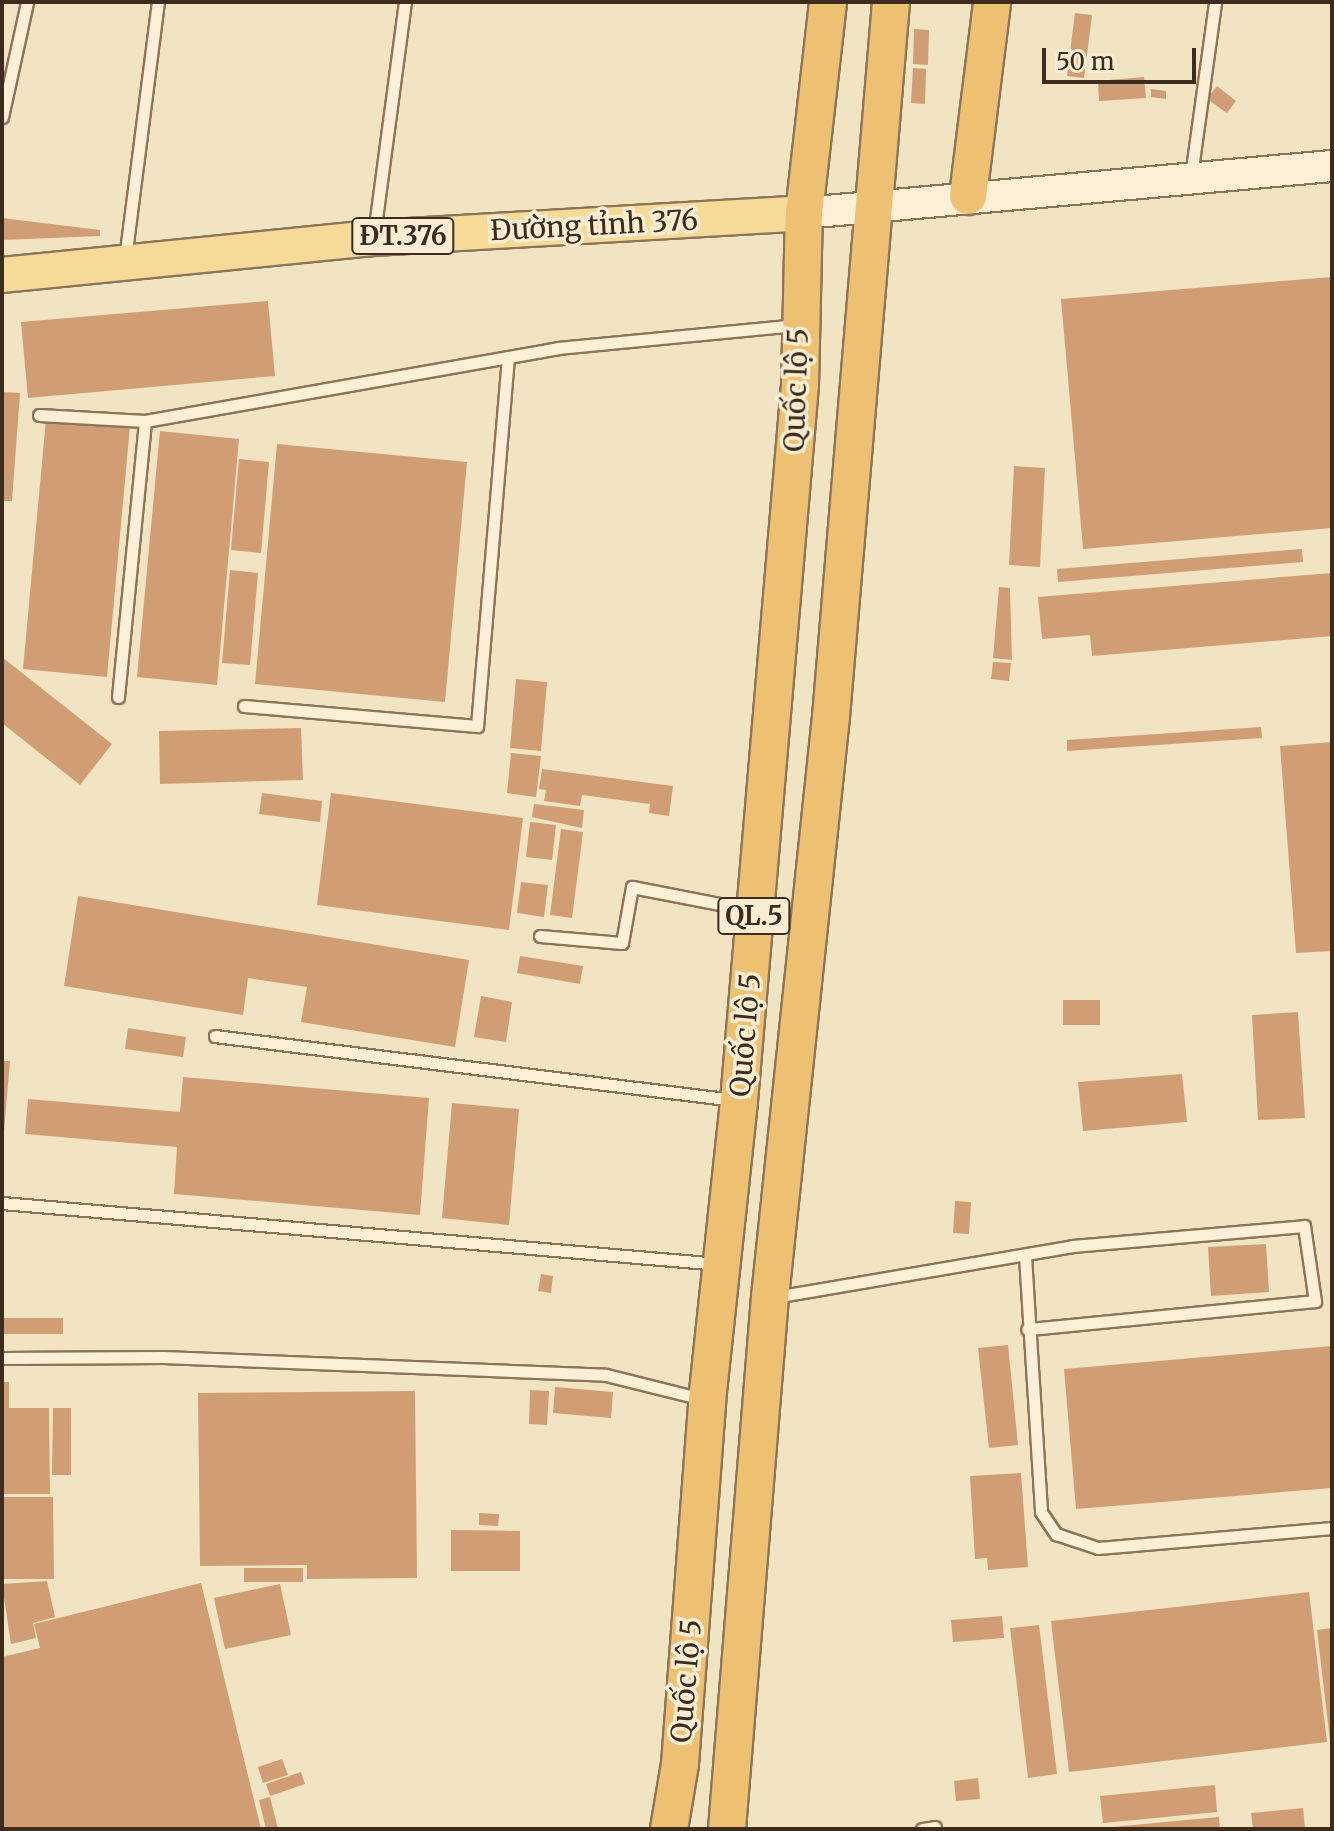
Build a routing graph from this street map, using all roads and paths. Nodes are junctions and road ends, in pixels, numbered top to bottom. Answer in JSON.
{"nodes":[{"id":1,"x":27,"y":2,"type":"edge"},
{"id":2,"x":158,"y":2,"type":"edge"},
{"id":3,"x":405,"y":2,"type":"edge"},
{"id":4,"x":828,"y":2,"type":"edge"},
{"id":5,"x":891,"y":2,"type":"edge"},
{"id":6,"x":992,"y":2,"type":"edge"},
{"id":7,"x":1215,"y":2,"type":"edge"},
{"id":8,"x":2,"y":117,"type":"edge"},
{"id":9,"x":1332,"y":166,"type":"edge"},
{"id":10,"x":1191,"y":178,"type":"junction"},
{"id":11,"x":968,"y":196,"type":"junction"},
{"id":12,"x":873,"y":204,"type":"junction"},
{"id":13,"x":804,"y":213,"type":"junction"},
{"id":14,"x":373,"y":238,"type":"junction"},
{"id":15,"x":124,"y":265,"type":"junction"},
{"id":16,"x":2,"y":275,"type":"edge"},
{"id":17,"x":799,"y":325,"type":"junction"},
{"id":18,"x":508,"y":357,"type":"junction"},
{"id":19,"x":39,"y":415,"type":"dead end"},
{"id":20,"x":145,"y":421,"type":"junction"},
{"id":21,"x":118,"y":697,"type":"dead end"},
{"id":22,"x":244,"y":706,"type":"dead end"},
{"id":23,"x":755,"y":911,"type":"junction"},
{"id":24,"x":540,"y":936,"type":"dead end"},
{"id":25,"x":215,"y":1036,"type":"dead end"},
{"id":26,"x":739,"y":1101,"type":"junction"},
{"id":27,"x":2,"y":1203,"type":"edge"},
{"id":28,"x":1025,"y":1256,"type":"junction"},
{"id":29,"x":721,"y":1264,"type":"junction"},
{"id":30,"x":770,"y":1297,"type":"junction"},
{"id":31,"x":1027,"y":1329,"type":"junction"},
{"id":32,"x":2,"y":1358,"type":"edge"},
{"id":33,"x":707,"y":1401,"type":"junction"},
{"id":34,"x":1332,"y":1528,"type":"edge"},
{"id":35,"x":935,"y":1827,"type":"dead end"},
{"id":36,"x":669,"y":1829,"type":"edge"},
{"id":37,"x":727,"y":1829,"type":"edge"},
{"id":38,"x":922,"y":1829,"type":"edge"}],
"edges":[{"from":1,"to":8,"type":"lane"},
{"from":2,"to":15,"type":"lane"},
{"from":3,"to":14,"type":"lane"},
{"from":4,"to":13,"type":"highway","name":"Quốc lộ 5","number":"QL.5"},
{"from":5,"to":12,"type":"highway","name":"Quốc lộ 5","number":"QL.5"},
{"from":6,"to":11,"type":"highway"},
{"from":7,"to":10,"type":"lane"},
{"from":9,"to":10,"type":"main road"},
{"from":10,"to":11,"type":"main road"},
{"from":11,"to":12,"type":"main road"},
{"from":12,"to":13,"type":"main road"},
{"from":12,"to":30,"type":"highway","name":"Quốc lộ 5","number":"QL.5"},
{"from":13,"to":14,"type":"main road","name":"Đường tỉnh 376","number":"ĐT.376"},
{"from":13,"to":17,"type":"highway","name":"Quốc lộ 5","number":"QL.5"},
{"from":14,"to":15,"type":"main road","name":"Đường tỉnh 376","number":"ĐT.376"},
{"from":15,"to":16,"type":"main road","name":"Đường tỉnh 376","number":"ĐT.376"},
{"from":17,"to":18,"type":"lane"},
{"from":17,"to":23,"type":"highway","name":"Quốc lộ 5","number":"QL.5"},
{"from":18,"to":20,"type":"lane"},
{"from":18,"to":22,"type":"lane"},
{"from":19,"to":20,"type":"lane"},
{"from":20,"to":21,"type":"lane"},
{"from":23,"to":24,"type":"lane"},
{"from":23,"to":26,"type":"highway","name":"Quốc lộ 5","number":"QL.5"},
{"from":25,"to":26,"type":"lane"},
{"from":26,"to":29,"type":"highway","name":"Quốc lộ 5","number":"QL.5"},
{"from":27,"to":29,"type":"lane"},
{"from":28,"to":30,"type":"lane"},
{"from":28,"to":31,"type":"lane"},
{"from":28,"to":31,"type":"lane"},
{"from":29,"to":33,"type":"highway","name":"Quốc lộ 5","number":"QL.5"},
{"from":30,"to":37,"type":"highway","name":"Quốc lộ 5","number":"QL.5"},
{"from":31,"to":34,"type":"lane"},
{"from":32,"to":33,"type":"lane"},
{"from":33,"to":36,"type":"highway","name":"Quốc lộ 5","number":"QL.5"},
{"from":35,"to":38,"type":"lane"}]}
